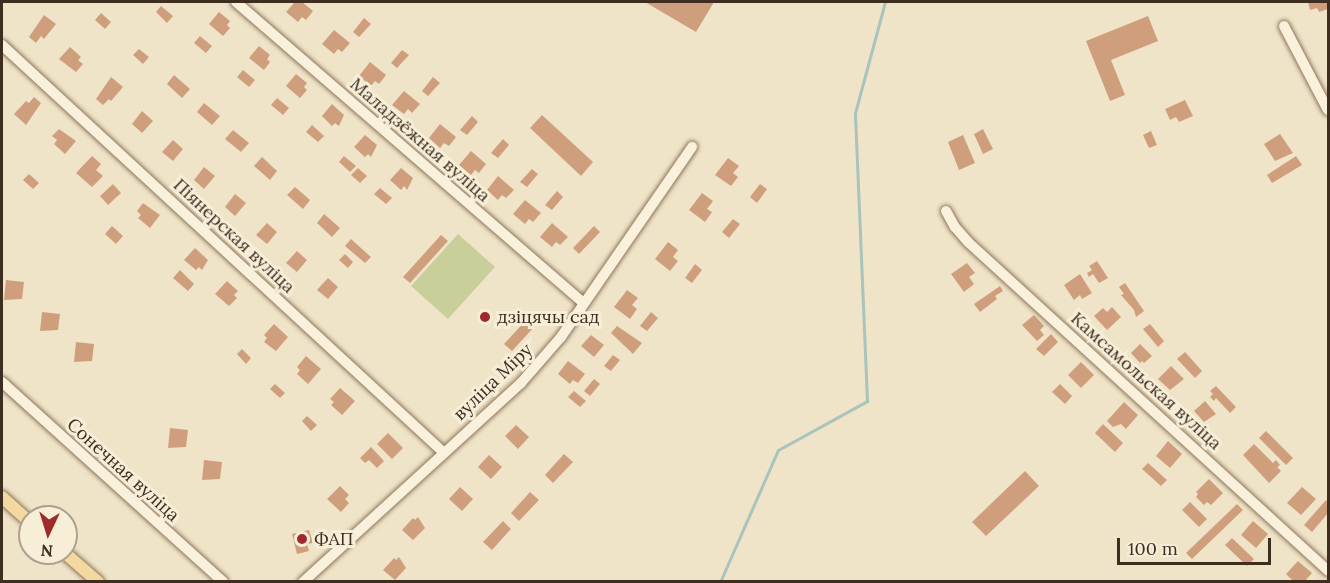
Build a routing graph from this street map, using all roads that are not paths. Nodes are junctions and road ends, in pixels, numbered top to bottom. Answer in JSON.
{"nodes":[{"id":1,"x":236,"y":2,"type":"edge"},
{"id":2,"x":1284,"y":26,"type":"dead end"},
{"id":3,"x":2,"y":45,"type":"edge"},
{"id":4,"x":1329,"y":110,"type":"edge"},
{"id":5,"x":692,"y":147,"type":"dead end"},
{"id":6,"x":946,"y":211,"type":"dead end"},
{"id":7,"x":583,"y":303,"type":"junction"},
{"id":8,"x":2,"y":382,"type":"edge"},
{"id":9,"x":443,"y":452,"type":"junction"},
{"id":10,"x":2,"y":497,"type":"edge"},
{"id":11,"x":18,"y":511,"type":"edge"},
{"id":12,"x":78,"y":564,"type":"edge"},
{"id":13,"x":1329,"y":571,"type":"edge"},
{"id":14,"x":308,"y":580,"type":"edge"},
{"id":15,"x":98,"y":582,"type":"edge"},
{"id":16,"x":223,"y":582,"type":"edge"}],
"edges":[{"from":1,"to":7,"type":"street","name":"Маладзёжная вуліца"},
{"from":2,"to":4,"type":"street"},
{"from":3,"to":9,"type":"street","name":"Піянерская вуліца"},
{"from":5,"to":7,"type":"street","name":"вуліца Міру"},
{"from":6,"to":13,"type":"street","name":"Камсамольская вуліца"},
{"from":7,"to":9,"type":"street","name":"вуліца Міру"},
{"from":8,"to":16,"type":"street","name":"Сонечная вуліца"},
{"from":9,"to":14,"type":"street","name":"вуліца Міру"},
{"from":10,"to":11,"type":"main road"},
{"from":12,"to":15,"type":"main road"}]}
